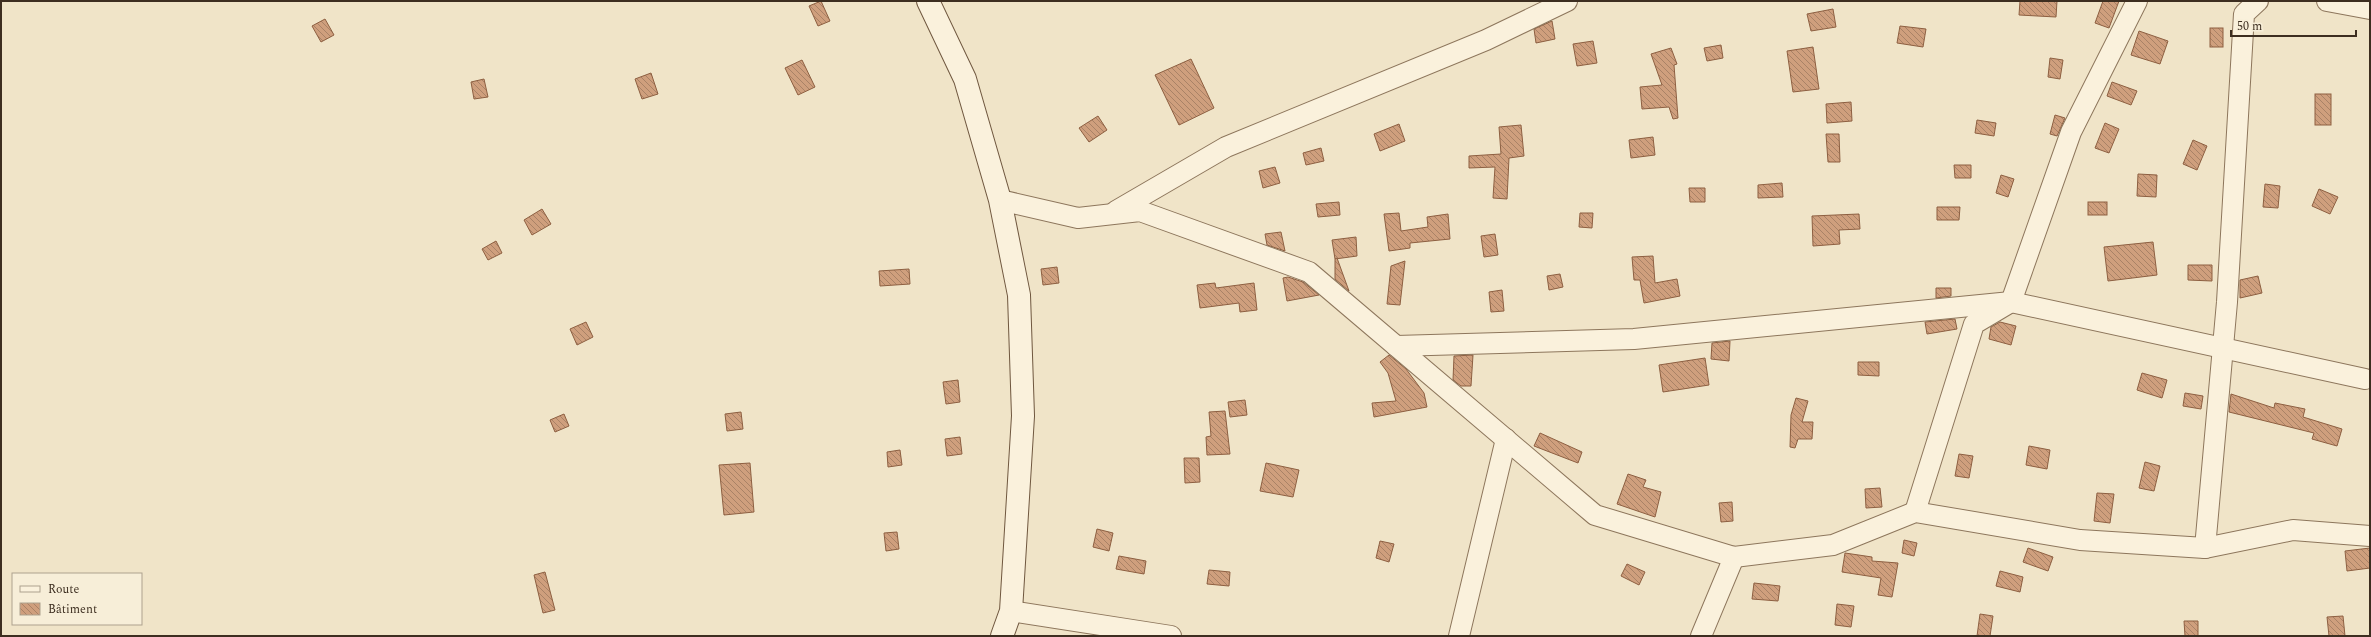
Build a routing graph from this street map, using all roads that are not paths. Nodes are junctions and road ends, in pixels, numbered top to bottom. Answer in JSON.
{"nodes":[{"id":1,"x":928,"y":1,"type":"edge"},
{"id":2,"x":1567,"y":1,"type":"edge"},
{"id":3,"x":2137,"y":1,"type":"edge"},
{"id":4,"x":2258,"y":1,"type":"edge"},
{"id":5,"x":2327,"y":1,"type":"edge"},
{"id":6,"x":2370,"y":9,"type":"edge"},
{"id":7,"x":1000,"y":200,"type":"junction"},
{"id":8,"x":1109,"y":215,"type":"junction"},
{"id":9,"x":2011,"y":302,"type":"junction"},
{"id":10,"x":1396,"y":346,"type":"junction"},
{"id":11,"x":2222,"y":348,"type":"junction"},
{"id":12,"x":2365,"y":379,"type":"dead end"},
{"id":13,"x":1506,"y":439,"type":"junction"},
{"id":14,"x":1915,"y":512,"type":"junction"},
{"id":15,"x":2370,"y":536,"type":"edge"},
{"id":16,"x":2205,"y":548,"type":"junction"},
{"id":17,"x":1734,"y":556,"type":"junction"},
{"id":18,"x":1010,"y":611,"type":"junction"},
{"id":19,"x":1002,"y":636,"type":"edge"},
{"id":20,"x":1171,"y":636,"type":"edge"},
{"id":21,"x":1459,"y":636,"type":"edge"},
{"id":22,"x":1700,"y":636,"type":"edge"}],
"edges":[{"from":1,"to":7,"type":"main road"},
{"from":2,"to":8,"type":"street"},
{"from":3,"to":9,"type":"street"},
{"from":4,"to":11,"type":"street"},
{"from":5,"to":6,"type":"street"},
{"from":7,"to":8,"type":"street"},
{"from":7,"to":18,"type":"main road"},
{"from":8,"to":10,"type":"street"},
{"from":9,"to":10,"type":"street"},
{"from":9,"to":11,"type":"street"},
{"from":9,"to":14,"type":"street"},
{"from":10,"to":13,"type":"street"},
{"from":11,"to":12,"type":"street"},
{"from":11,"to":16,"type":"street"},
{"from":13,"to":17,"type":"street"},
{"from":13,"to":21,"type":"street"},
{"from":14,"to":16,"type":"street"},
{"from":14,"to":17,"type":"street"},
{"from":15,"to":16,"type":"street"},
{"from":17,"to":22,"type":"street"},
{"from":18,"to":19,"type":"main road"},
{"from":18,"to":20,"type":"street"}]}
